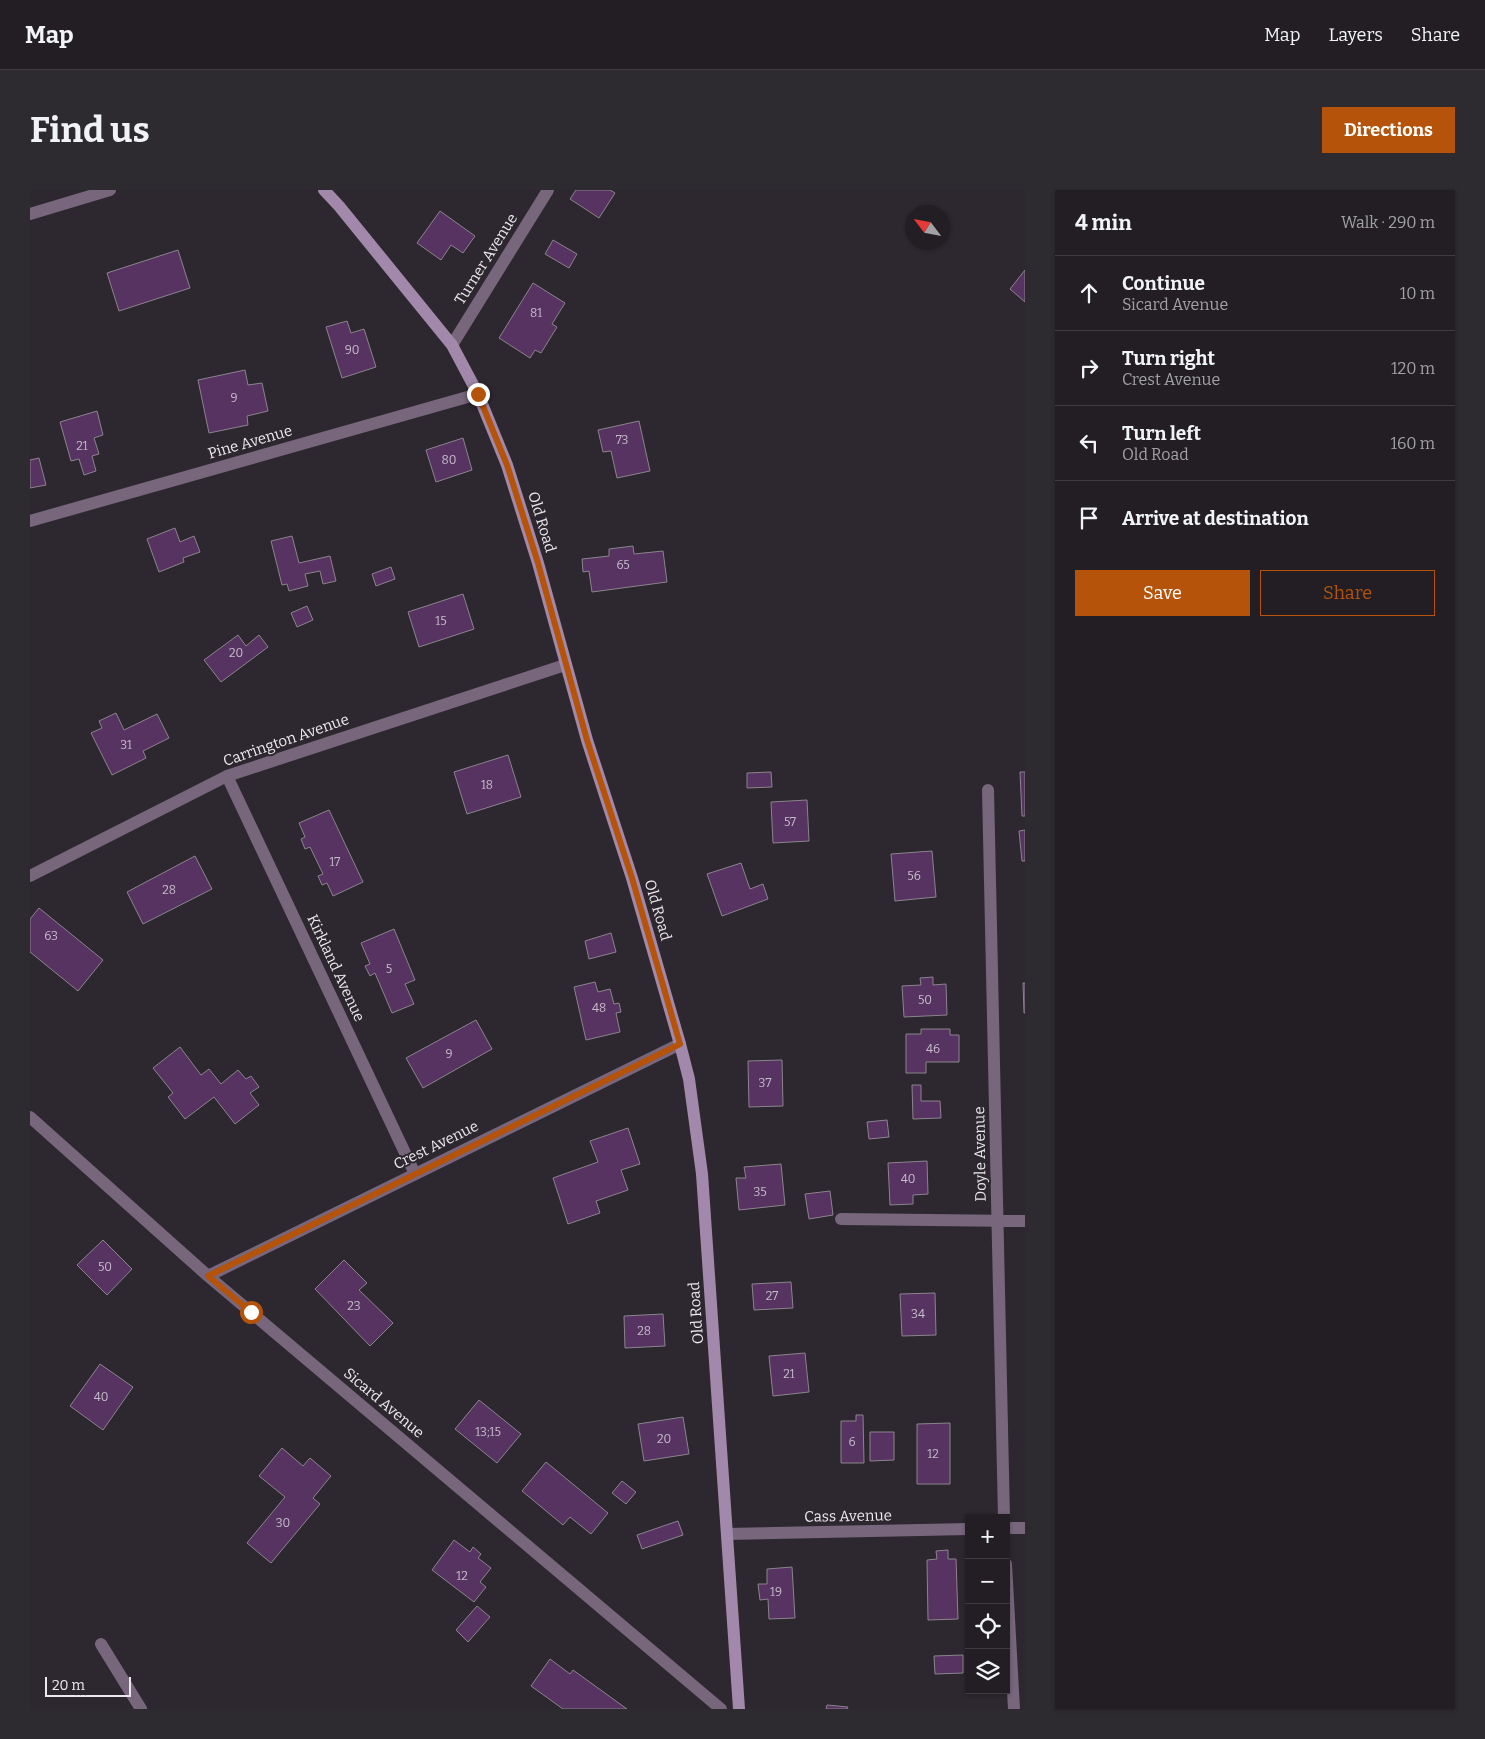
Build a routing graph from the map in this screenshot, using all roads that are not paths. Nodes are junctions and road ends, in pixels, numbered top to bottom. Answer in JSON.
{"nodes":[{"id":1,"x":110,"y":190,"type":"edge"},
{"id":2,"x":324,"y":190,"type":"edge"},
{"id":3,"x":548,"y":190,"type":"edge"},
{"id":4,"x":30,"y":214,"type":"edge"},
{"id":5,"x":452,"y":345,"type":"junction"},
{"id":6,"x":478,"y":394,"type":"junction"},
{"id":7,"x":30,"y":521,"type":"edge"},
{"id":8,"x":565,"y":665,"type":"junction"},
{"id":9,"x":227,"y":776,"type":"junction"},
{"id":10,"x":988,"y":790,"type":"dead end"},
{"id":11,"x":30,"y":876,"type":"edge"},
{"id":12,"x":680,"y":1044,"type":"junction"},
{"id":13,"x":30,"y":1117,"type":"edge"},
{"id":14,"x":415,"y":1174,"type":"junction"},
{"id":15,"x":841,"y":1219,"type":"dead end"},
{"id":16,"x":997,"y":1221,"type":"junction"},
{"id":17,"x":1025,"y":1221,"type":"edge"},
{"id":18,"x":208,"y":1276,"type":"junction"},
{"id":19,"x":1004,"y":1514,"type":"edge"},
{"id":20,"x":1010,"y":1528,"type":"edge"},
{"id":21,"x":1025,"y":1528,"type":"edge"},
{"id":22,"x":965,"y":1529,"type":"edge"},
{"id":23,"x":727,"y":1534,"type":"junction"},
{"id":24,"x":1008,"y":1604,"type":"edge"},
{"id":25,"x":101,"y":1644,"type":"dead end"},
{"id":26,"x":142,"y":1709,"type":"edge"},
{"id":27,"x":721,"y":1709,"type":"edge"},
{"id":28,"x":739,"y":1709,"type":"edge"},
{"id":29,"x":1014,"y":1709,"type":"edge"}],
"edges":[{"from":1,"to":4,"type":"street"},
{"from":2,"to":5,"type":"street","name":"Old Road"},
{"from":3,"to":5,"type":"street","name":"Turner Avenue"},
{"from":5,"to":6,"type":"street","name":"Old Road"},
{"from":6,"to":7,"type":"street","name":"Pine Avenue"},
{"from":6,"to":8,"type":"street","name":"Old Road"},
{"from":8,"to":9,"type":"street","name":"Carrington Avenue"},
{"from":8,"to":12,"type":"street","name":"Old Road"},
{"from":9,"to":11,"type":"street","name":"Carrington Avenue"},
{"from":9,"to":14,"type":"street","name":"Kirkland Avenue"},
{"from":10,"to":16,"type":"street","name":"Doyle Avenue"},
{"from":12,"to":14,"type":"street","name":"Crest Avenue"},
{"from":12,"to":23,"type":"street","name":"Old Road"},
{"from":13,"to":18,"type":"street","name":"Sicard Avenue"},
{"from":14,"to":18,"type":"street","name":"Crest Avenue"},
{"from":15,"to":16,"type":"street"},
{"from":16,"to":17,"type":"street"},
{"from":16,"to":19,"type":"street","name":"Doyle Avenue"},
{"from":18,"to":27,"type":"street","name":"Sicard Avenue"},
{"from":20,"to":21,"type":"street"},
{"from":22,"to":23,"type":"street","name":"Cass Avenue"},
{"from":23,"to":28,"type":"street","name":"Old Road"},
{"from":24,"to":29,"type":"street"},
{"from":25,"to":26,"type":"street"}]}
